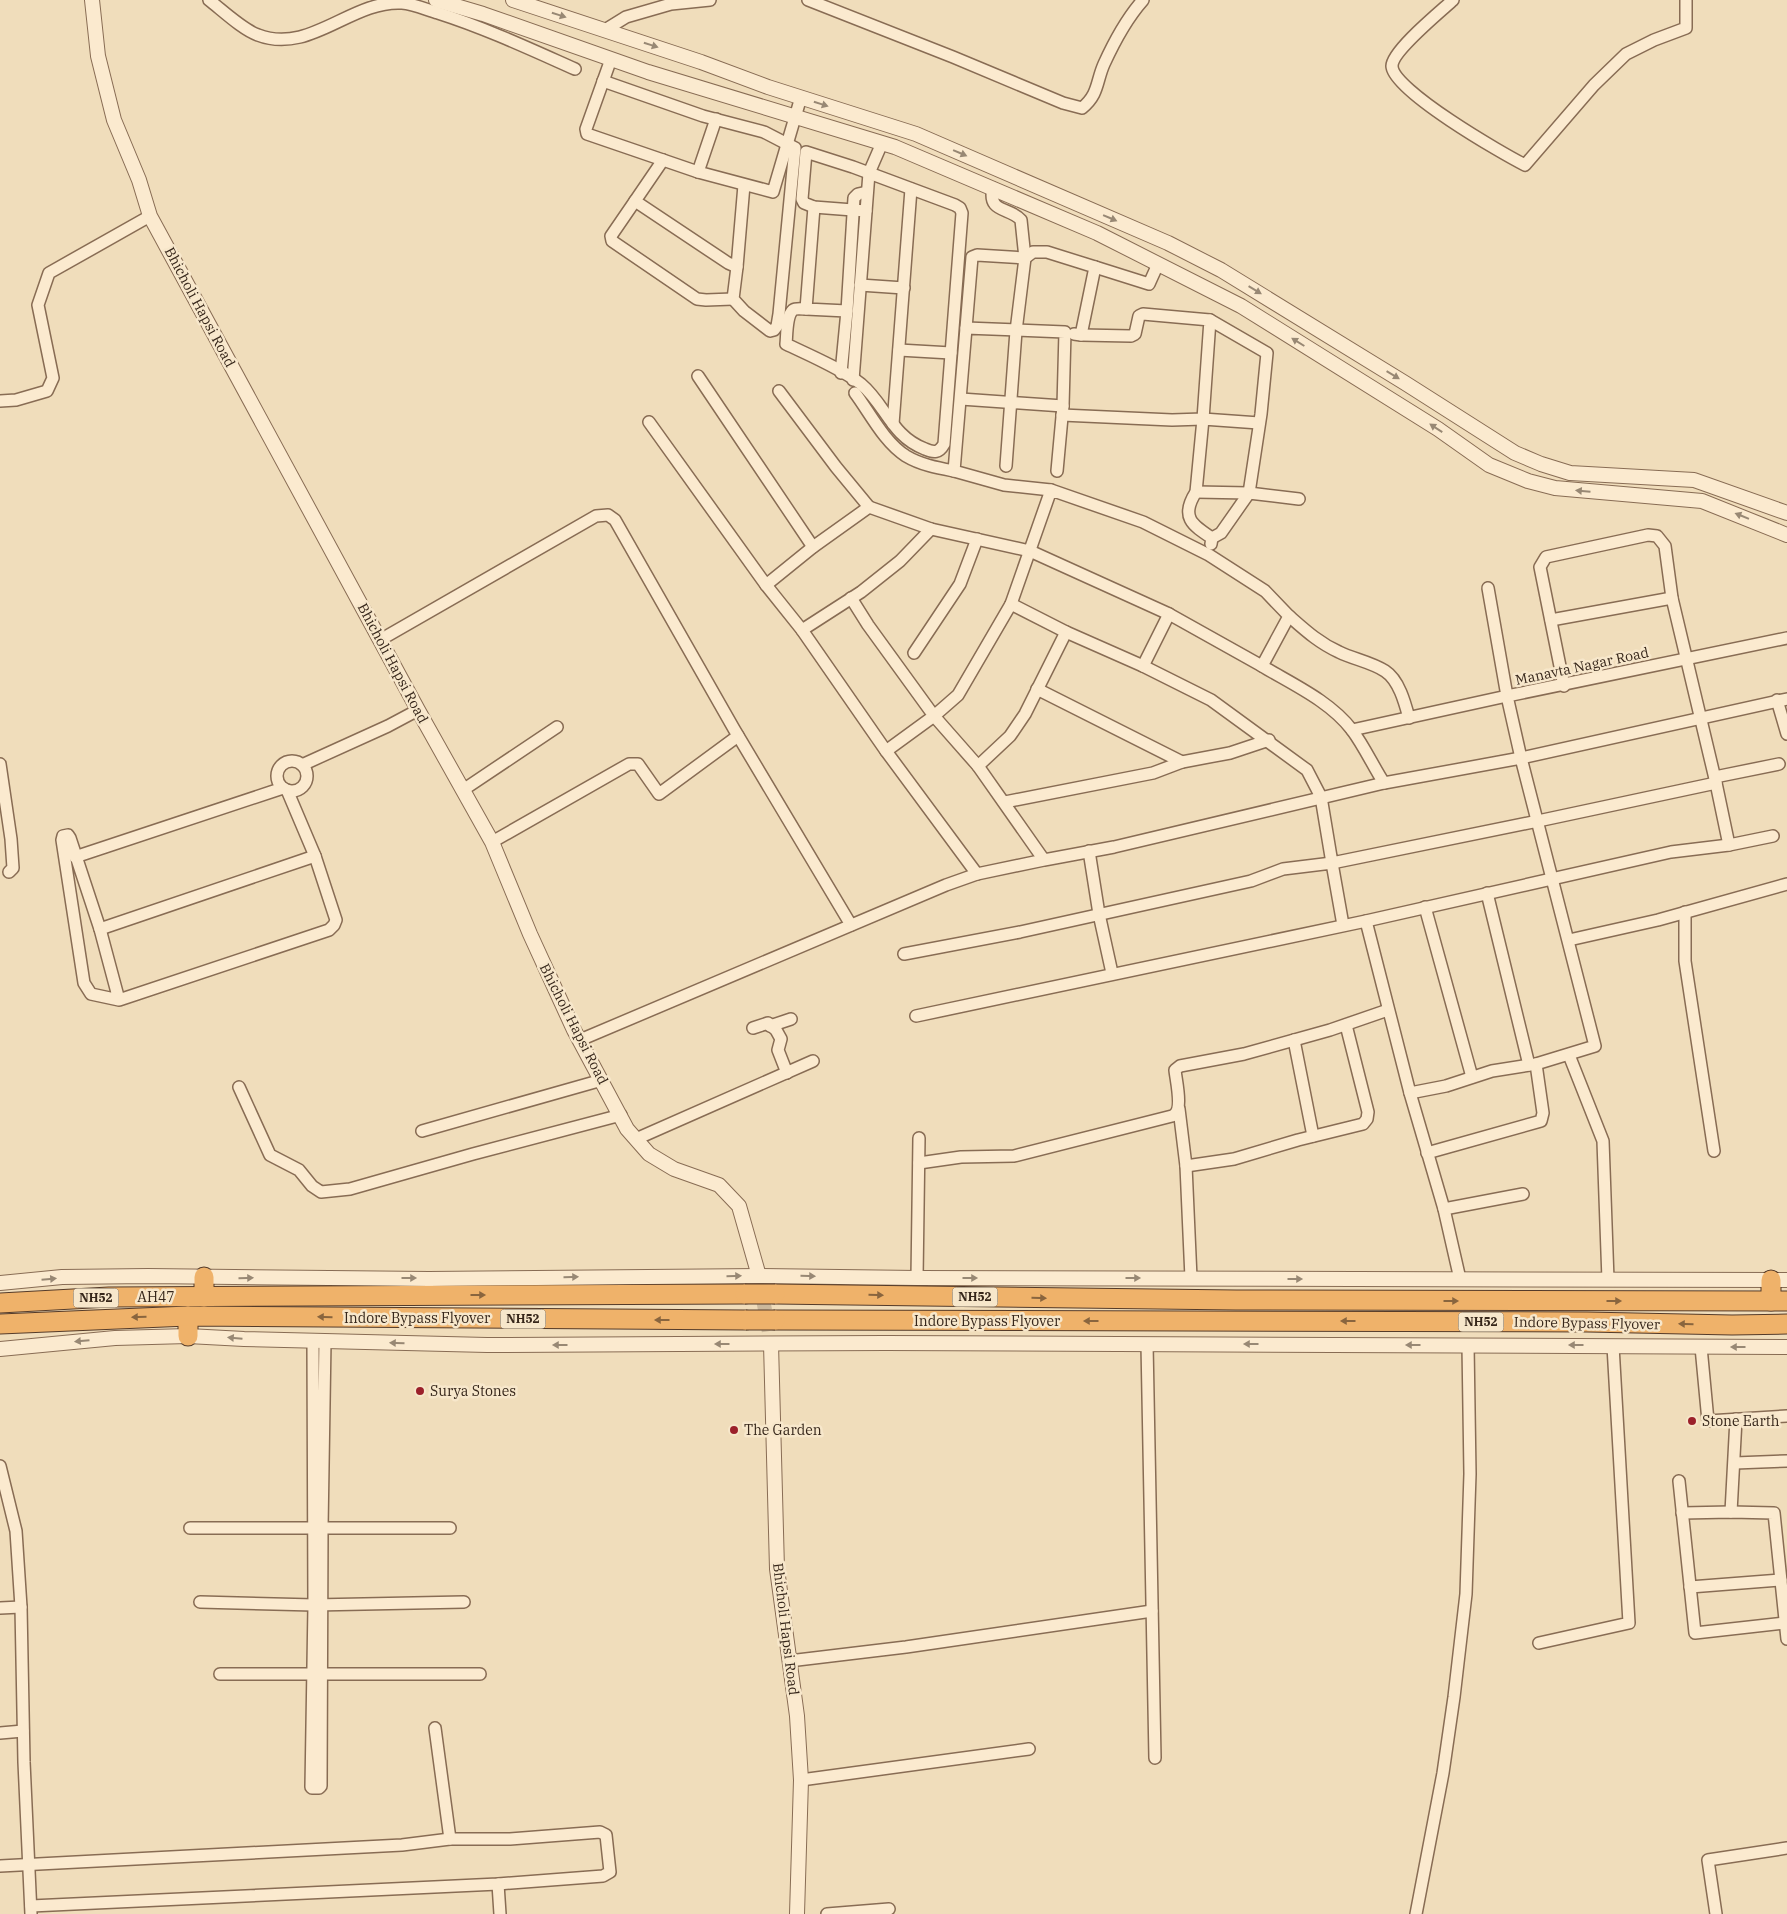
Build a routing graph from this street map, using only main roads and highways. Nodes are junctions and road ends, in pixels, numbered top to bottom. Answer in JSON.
{"nodes":[{"id":1,"x":204,"y":1277,"type":"road end"},
{"id":2,"x":1779,"y":1280,"type":"edge"},
{"id":3,"x":198,"y":1297,"type":"junction"},
{"id":4,"x":1779,"y":1301,"type":"edge"},
{"id":5,"x":0,"y":1304,"type":"edge"},
{"id":6,"x":188,"y":1316,"type":"junction"},
{"id":7,"x":0,"y":1324,"type":"edge"},
{"id":8,"x":1787,"y":1324,"type":"edge"},
{"id":9,"x":188,"y":1336,"type":"road end"}],
"edges":[{"from":1,"to":3,"type":"highway"},
{"from":2,"to":4,"type":"highway"},
{"from":3,"to":4,"type":"highway","name":"Indore Bypass Flyover","number":"NH52","one_way":true,"bridge":true},
{"from":3,"to":5,"type":"highway","name":"AH47","number":"NH52"},
{"from":6,"to":7,"type":"highway","number":"NH52","one_way":true},
{"from":8,"to":6,"type":"highway","name":"Indore Bypass Flyover","number":"NH52","one_way":true,"bridge":true},
{"from":6,"to":9,"type":"highway"}]}
